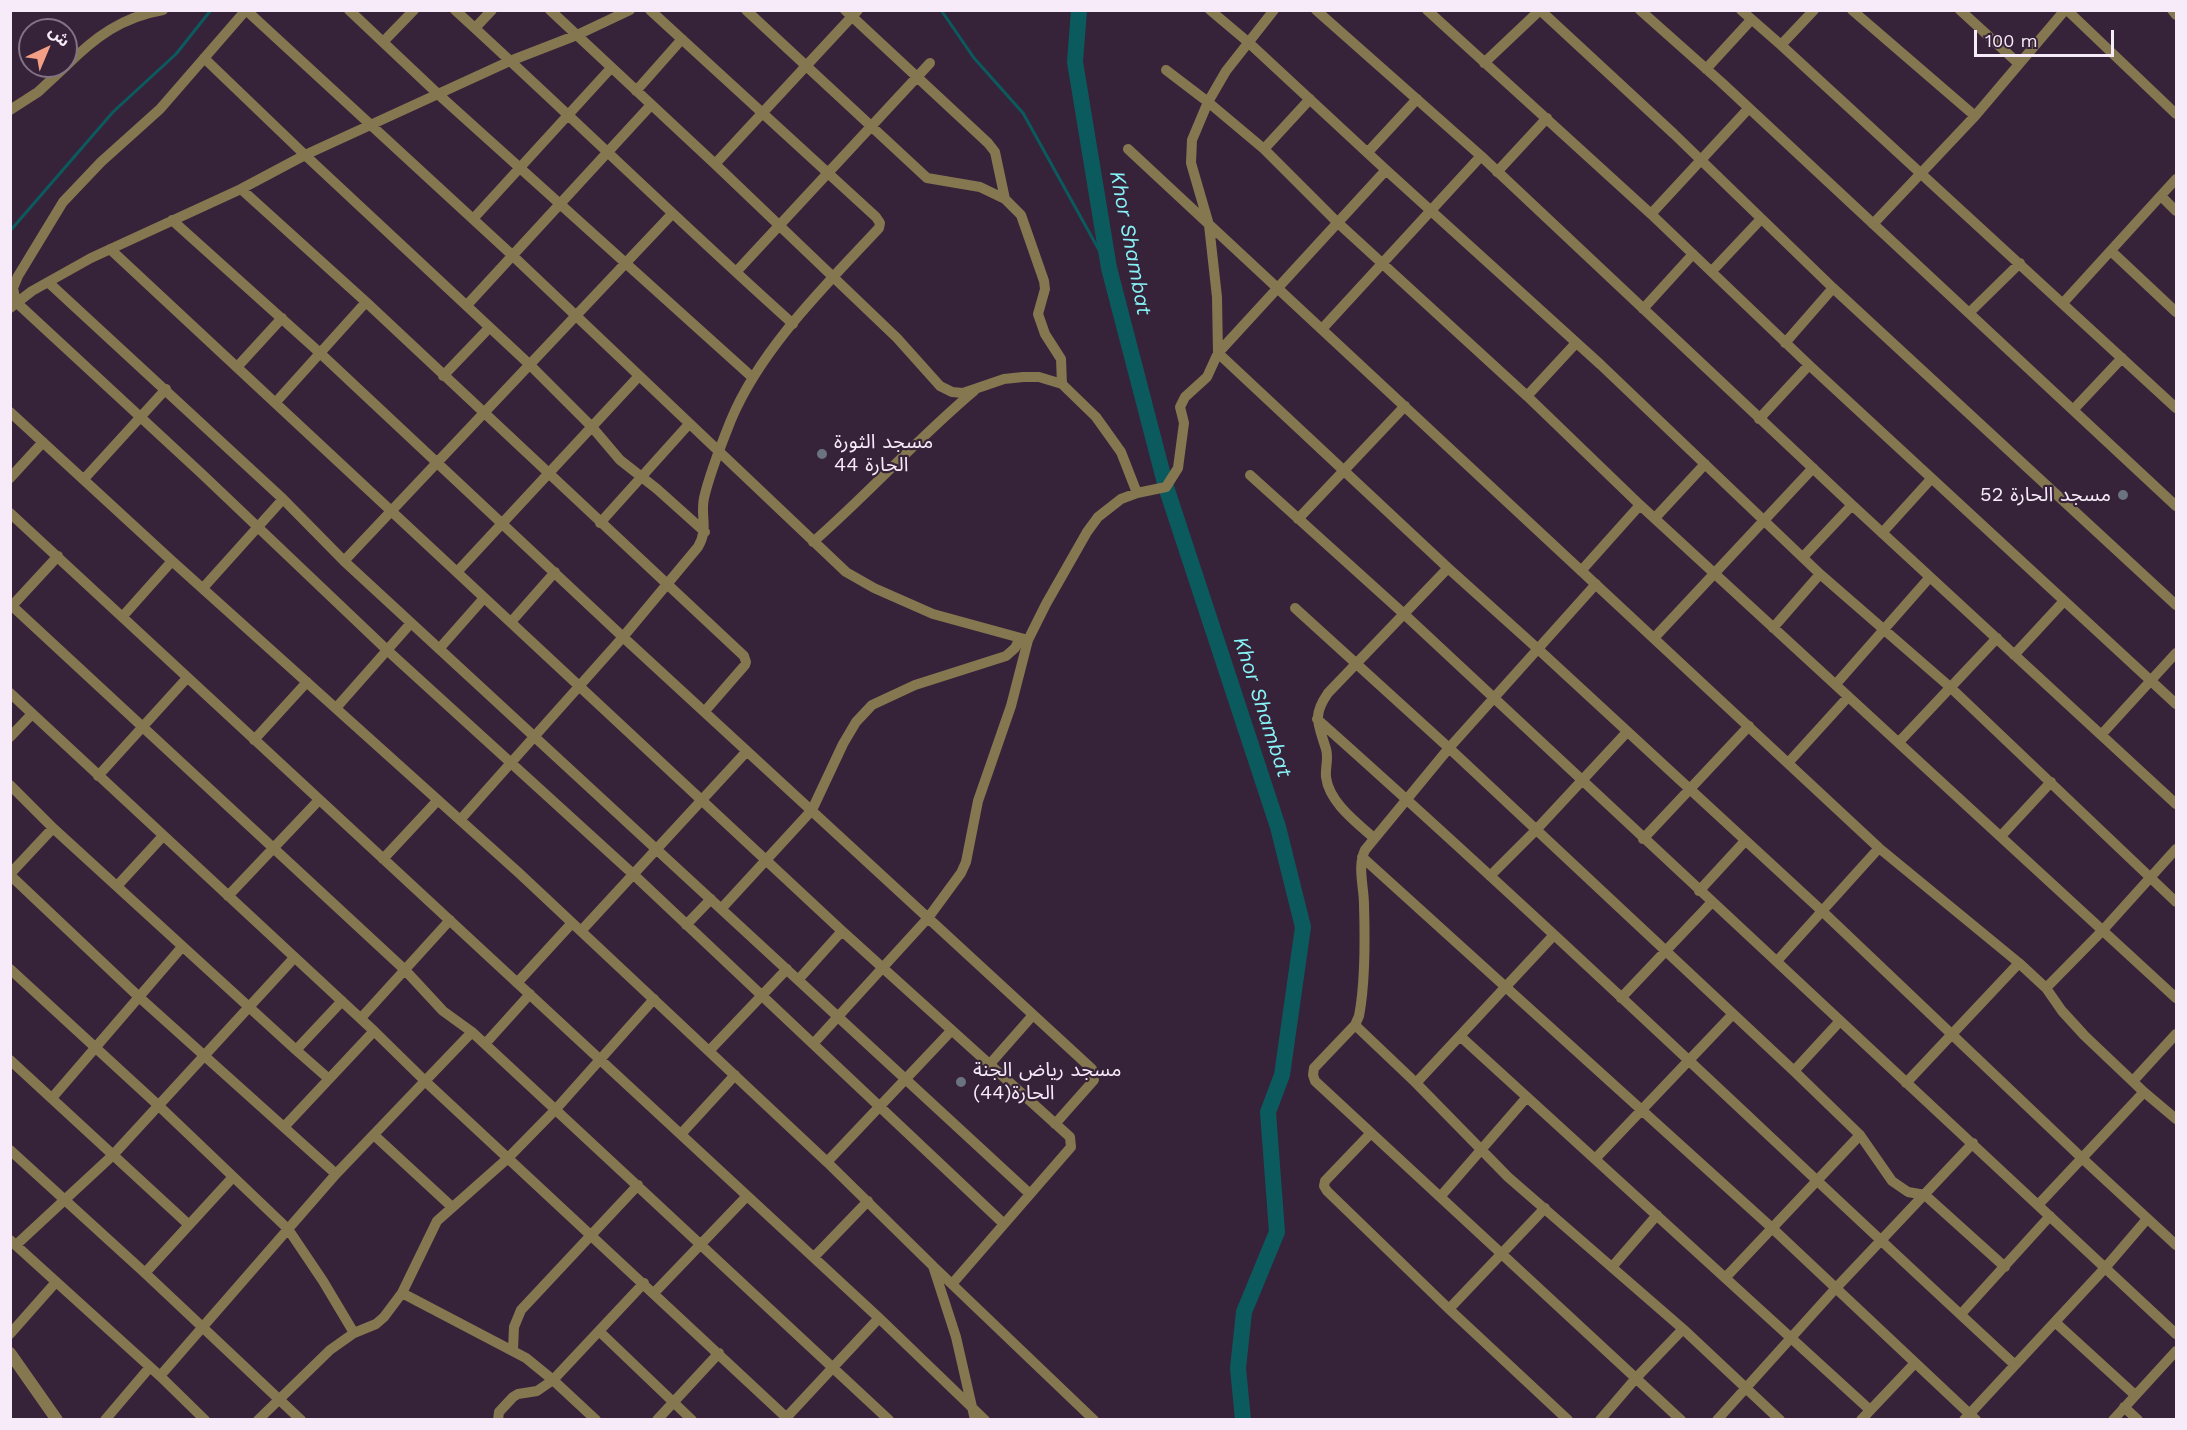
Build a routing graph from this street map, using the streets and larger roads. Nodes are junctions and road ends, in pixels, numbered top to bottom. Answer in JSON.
{"nodes":[{"id":1,"x":163,"y":10,"type":"edge"},
{"id":2,"x":349,"y":10,"type":"edge"},
{"id":3,"x":414,"y":10,"type":"edge"},
{"id":4,"x":455,"y":10,"type":"edge"},
{"id":5,"x":492,"y":10,"type":"edge"},
{"id":6,"x":550,"y":10,"type":"edge"},
{"id":7,"x":630,"y":10,"type":"edge"},
{"id":8,"x":650,"y":10,"type":"edge"},
{"id":9,"x":746,"y":10,"type":"edge"},
{"id":10,"x":1210,"y":10,"type":"edge"},
{"id":11,"x":1274,"y":10,"type":"edge"},
{"id":12,"x":1316,"y":10,"type":"edge"},
{"id":13,"x":1427,"y":10,"type":"edge"},
{"id":14,"x":1640,"y":10,"type":"edge"},
{"id":15,"x":1741,"y":10,"type":"edge"},
{"id":16,"x":1814,"y":10,"type":"edge"},
{"id":17,"x":1852,"y":10,"type":"edge"},
{"id":18,"x":1960,"y":10,"type":"edge"},
{"id":19,"x":2066,"y":10,"type":"edge"},
{"id":20,"x":2172,"y":10,"type":"edge"},
{"id":21,"x":852,"y":13,"type":"edge"},
{"id":22,"x":2176,"y":15,"type":"edge"},
{"id":23,"x":1751,"y":20,"type":"junction"},
{"id":24,"x":475,"y":28,"type":"junction"},
{"id":25,"x":577,"y":36,"type":"junction"},
{"id":26,"x":682,"y":39,"type":"junction"},
{"id":27,"x":383,"y":42,"type":"junction"},
{"id":28,"x":1248,"y":42,"type":"junction"},
{"id":29,"x":1781,"y":45,"type":"junction"},
{"id":30,"x":78,"y":54,"type":"edge"},
{"id":31,"x":204,"y":58,"type":"junction"},
{"id":32,"x":510,"y":61,"type":"junction"},
{"id":33,"x":930,"y":63,"type":"dead end"},
{"id":34,"x":1484,"y":63,"type":"junction"},
{"id":35,"x":2018,"y":63,"type":"junction"},
{"id":36,"x":806,"y":66,"type":"junction"},
{"id":37,"x":611,"y":68,"type":"junction"},
{"id":38,"x":1706,"y":69,"type":"junction"},
{"id":39,"x":1166,"y":70,"type":"dead end"},
{"id":40,"x":917,"y":77,"type":"junction"},
{"id":41,"x":53,"y":78,"type":"edge"},
{"id":42,"x":636,"y":90,"type":"junction"},
{"id":43,"x":439,"y":95,"type":"junction"},
{"id":44,"x":1310,"y":99,"type":"junction"},
{"id":45,"x":1417,"y":99,"type":"junction"},
{"id":46,"x":1208,"y":102,"type":"junction"},
{"id":47,"x":651,"y":105,"type":"junction"},
{"id":48,"x":1749,"y":108,"type":"junction"},
{"id":49,"x":10,"y":110,"type":"edge"},
{"id":50,"x":762,"y":113,"type":"junction"},
{"id":51,"x":2176,"y":114,"type":"edge"},
{"id":52,"x":569,"y":115,"type":"junction"},
{"id":53,"x":1975,"y":116,"type":"junction"},
{"id":54,"x":1547,"y":118,"type":"junction"},
{"id":55,"x":370,"y":126,"type":"junction"},
{"id":56,"x":872,"y":126,"type":"junction"},
{"id":57,"x":1128,"y":149,"type":"dead end"},
{"id":58,"x":1264,"y":149,"type":"junction"},
{"id":59,"x":608,"y":151,"type":"junction"},
{"id":60,"x":1368,"y":152,"type":"junction"},
{"id":61,"x":305,"y":155,"type":"junction"},
{"id":62,"x":1481,"y":156,"type":"junction"},
{"id":63,"x":1700,"y":160,"type":"junction"},
{"id":64,"x":714,"y":164,"type":"junction"},
{"id":65,"x":520,"y":167,"type":"junction"},
{"id":66,"x":1386,"y":170,"type":"junction"},
{"id":67,"x":1497,"y":171,"type":"junction"},
{"id":68,"x":1921,"y":173,"type":"junction"},
{"id":69,"x":828,"y":174,"type":"junction"},
{"id":70,"x":2176,"y":179,"type":"edge"},
{"id":71,"x":242,"y":189,"type":"junction"},
{"id":72,"x":2161,"y":196,"type":"junction"},
{"id":73,"x":1005,"y":199,"type":"junction"},
{"id":74,"x":560,"y":203,"type":"junction"},
{"id":75,"x":1431,"y":210,"type":"junction"},
{"id":76,"x":2176,"y":211,"type":"edge"},
{"id":77,"x":672,"y":214,"type":"junction"},
{"id":78,"x":1651,"y":214,"type":"junction"},
{"id":79,"x":473,"y":219,"type":"junction"},
{"id":80,"x":1761,"y":219,"type":"junction"},
{"id":81,"x":172,"y":220,"type":"junction"},
{"id":82,"x":1337,"y":222,"type":"junction"},
{"id":83,"x":1873,"y":224,"type":"junction"},
{"id":84,"x":1209,"y":225,"type":"junction"},
{"id":85,"x":779,"y":226,"type":"junction"},
{"id":86,"x":110,"y":249,"type":"junction"},
{"id":87,"x":2111,"y":251,"type":"junction"},
{"id":88,"x":1694,"y":254,"type":"junction"},
{"id":89,"x":512,"y":255,"type":"junction"},
{"id":90,"x":626,"y":263,"type":"junction"},
{"id":91,"x":1382,"y":263,"type":"junction"},
{"id":92,"x":2020,"y":263,"type":"junction"},
{"id":93,"x":736,"y":272,"type":"junction"},
{"id":94,"x":1712,"y":272,"type":"junction"},
{"id":95,"x":833,"y":277,"type":"junction"},
{"id":96,"x":48,"y":282,"type":"junction"},
{"id":97,"x":1277,"y":288,"type":"junction"},
{"id":98,"x":1833,"y":288,"type":"junction"},
{"id":99,"x":366,"y":302,"type":"junction"},
{"id":100,"x":2062,"y":303,"type":"junction"},
{"id":101,"x":13,"y":305,"type":"edge"},
{"id":102,"x":467,"y":305,"type":"junction"},
{"id":103,"x":1643,"y":309,"type":"junction"},
{"id":104,"x":2176,"y":312,"type":"edge"},
{"id":105,"x":1970,"y":313,"type":"junction"},
{"id":106,"x":576,"y":315,"type":"junction"},
{"id":107,"x":282,"y":318,"type":"junction"},
{"id":108,"x":793,"y":324,"type":"junction"},
{"id":109,"x":489,"y":328,"type":"junction"},
{"id":110,"x":1322,"y":329,"type":"junction"},
{"id":111,"x":1576,"y":343,"type":"junction"},
{"id":112,"x":1785,"y":343,"type":"junction"},
{"id":113,"x":320,"y":353,"type":"junction"},
{"id":114,"x":1218,"y":353,"type":"junction"},
{"id":115,"x":2122,"y":358,"type":"junction"},
{"id":116,"x":529,"y":364,"type":"junction"},
{"id":117,"x":1809,"y":365,"type":"junction"},
{"id":118,"x":238,"y":366,"type":"junction"},
{"id":119,"x":443,"y":376,"type":"junction"},
{"id":120,"x":639,"y":376,"type":"junction"},
{"id":121,"x":752,"y":377,"type":"junction"},
{"id":122,"x":1062,"y":384,"type":"junction"},
{"id":123,"x":166,"y":389,"type":"junction"},
{"id":124,"x":974,"y":391,"type":"junction"},
{"id":125,"x":1527,"y":396,"type":"junction"},
{"id":126,"x":276,"y":402,"type":"junction"},
{"id":127,"x":1405,"y":406,"type":"junction"},
{"id":128,"x":2176,"y":408,"type":"edge"},
{"id":129,"x":2073,"y":410,"type":"junction"},
{"id":130,"x":10,"y":412,"type":"edge"},
{"id":131,"x":483,"y":414,"type":"junction"},
{"id":132,"x":140,"y":417,"type":"junction"},
{"id":133,"x":1759,"y":419,"type":"junction"},
{"id":134,"x":689,"y":424,"type":"junction"},
{"id":135,"x":592,"y":427,"type":"junction"},
{"id":136,"x":43,"y":442,"type":"junction"},
{"id":137,"x":720,"y":452,"type":"junction"},
{"id":138,"x":437,"y":462,"type":"junction"},
{"id":139,"x":1706,"y":464,"type":"junction"},
{"id":140,"x":1813,"y":468,"type":"junction"},
{"id":141,"x":1344,"y":470,"type":"junction"},
{"id":142,"x":547,"y":473,"type":"junction"},
{"id":143,"x":1250,"y":475,"type":"dead end"},
{"id":144,"x":641,"y":476,"type":"junction"},
{"id":145,"x":10,"y":478,"type":"edge"},
{"id":146,"x":1931,"y":478,"type":"junction"},
{"id":147,"x":84,"y":479,"type":"junction"},
{"id":148,"x":1137,"y":493,"type":"junction"},
{"id":149,"x":283,"y":499,"type":"junction"},
{"id":150,"x":1852,"y":505,"type":"junction"},
{"id":151,"x":1640,"y":506,"type":"junction"},
{"id":152,"x":2176,"y":506,"type":"edge"},
{"id":153,"x":391,"y":510,"type":"junction"},
{"id":154,"x":10,"y":513,"type":"edge"},
{"id":155,"x":1655,"y":518,"type":"junction"},
{"id":156,"x":1298,"y":519,"type":"junction"},
{"id":157,"x":1764,"y":520,"type":"junction"},
{"id":158,"x":502,"y":523,"type":"junction"},
{"id":159,"x":600,"y":523,"type":"junction"},
{"id":160,"x":257,"y":526,"type":"junction"},
{"id":161,"x":705,"y":532,"type":"junction"},
{"id":162,"x":1882,"y":533,"type":"junction"},
{"id":163,"x":813,"y":542,"type":"junction"},
{"id":164,"x":58,"y":556,"type":"junction"},
{"id":165,"x":1803,"y":557,"type":"junction"},
{"id":166,"x":172,"y":561,"type":"junction"},
{"id":167,"x":344,"y":561,"type":"junction"},
{"id":168,"x":1448,"y":568,"type":"junction"},
{"id":169,"x":1581,"y":571,"type":"junction"},
{"id":170,"x":457,"y":572,"type":"junction"},
{"id":171,"x":555,"y":572,"type":"junction"},
{"id":172,"x":1715,"y":574,"type":"junction"},
{"id":173,"x":1820,"y":574,"type":"junction"},
{"id":174,"x":1930,"y":577,"type":"junction"},
{"id":175,"x":668,"y":584,"type":"junction"},
{"id":176,"x":1596,"y":584,"type":"junction"},
{"id":177,"x":203,"y":588,"type":"junction"},
{"id":178,"x":484,"y":598,"type":"junction"},
{"id":179,"x":2064,"y":601,"type":"junction"},
{"id":180,"x":2176,"y":605,"type":"edge"},
{"id":181,"x":11,"y":606,"type":"edge"},
{"id":182,"x":1295,"y":608,"type":"dead end"},
{"id":183,"x":1404,"y":614,"type":"junction"},
{"id":184,"x":123,"y":616,"type":"junction"},
{"id":185,"x":511,"y":622,"type":"junction"},
{"id":186,"x":411,"y":623,"type":"junction"},
{"id":187,"x":1773,"y":628,"type":"junction"},
{"id":188,"x":1883,"y":629,"type":"junction"},
{"id":189,"x":623,"y":637,"type":"junction"},
{"id":190,"x":1654,"y":638,"type":"junction"},
{"id":191,"x":1997,"y":638,"type":"junction"},
{"id":192,"x":1024,"y":639,"type":"junction"},
{"id":193,"x":1538,"y":648,"type":"junction"},
{"id":194,"x":439,"y":649,"type":"junction"},
{"id":195,"x":387,"y":650,"type":"junction"},
{"id":196,"x":2176,"y":653,"type":"edge"},
{"id":197,"x":2014,"y":654,"type":"junction"},
{"id":198,"x":1358,"y":664,"type":"junction"},
{"id":199,"x":187,"y":678,"type":"junction"},
{"id":200,"x":2151,"y":680,"type":"junction"},
{"id":201,"x":307,"y":682,"type":"junction"},
{"id":202,"x":1836,"y":684,"type":"junction"},
{"id":203,"x":580,"y":686,"type":"junction"},
{"id":204,"x":1950,"y":687,"type":"junction"},
{"id":205,"x":10,"y":693,"type":"edge"},
{"id":206,"x":1848,"y":696,"type":"junction"},
{"id":207,"x":1493,"y":699,"type":"junction"},
{"id":208,"x":2176,"y":704,"type":"edge"},
{"id":209,"x":336,"y":708,"type":"junction"},
{"id":210,"x":705,"y":711,"type":"junction"},
{"id":211,"x":33,"y":714,"type":"junction"},
{"id":212,"x":1317,"y":719,"type":"junction"},
{"id":213,"x":1749,"y":726,"type":"junction"},
{"id":214,"x":142,"y":727,"type":"junction"},
{"id":215,"x":1627,"y":732,"type":"junction"},
{"id":216,"x":2101,"y":735,"type":"junction"},
{"id":217,"x":535,"y":736,"type":"junction"},
{"id":218,"x":10,"y":737,"type":"edge"},
{"id":219,"x":254,"y":740,"type":"junction"},
{"id":220,"x":1899,"y":742,"type":"junction"},
{"id":221,"x":1449,"y":748,"type":"junction"},
{"id":222,"x":747,"y":751,"type":"junction"},
{"id":223,"x":512,"y":762,"type":"junction"},
{"id":224,"x":1788,"y":763,"type":"junction"},
{"id":225,"x":98,"y":776,"type":"junction"},
{"id":226,"x":1581,"y":781,"type":"junction"},
{"id":227,"x":2050,"y":782,"type":"junction"},
{"id":228,"x":10,"y":784,"type":"edge"},
{"id":229,"x":1689,"y":790,"type":"junction"},
{"id":230,"x":1406,"y":799,"type":"junction"},
{"id":231,"x":319,"y":800,"type":"junction"},
{"id":232,"x":438,"y":800,"type":"junction"},
{"id":233,"x":702,"y":800,"type":"junction"},
{"id":234,"x":2176,"y":804,"type":"edge"},
{"id":235,"x":812,"y":810,"type":"junction"},
{"id":236,"x":460,"y":820,"type":"junction"},
{"id":237,"x":53,"y":828,"type":"junction"},
{"id":238,"x":1535,"y":831,"type":"junction"},
{"id":239,"x":163,"y":836,"type":"junction"},
{"id":240,"x":2001,"y":836,"type":"junction"},
{"id":241,"x":1374,"y":838,"type":"junction"},
{"id":242,"x":1644,"y":839,"type":"junction"},
{"id":243,"x":1745,"y":841,"type":"junction"},
{"id":244,"x":273,"y":848,"type":"junction"},
{"id":245,"x":657,"y":848,"type":"junction"},
{"id":246,"x":1879,"y":848,"type":"junction"},
{"id":247,"x":2176,"y":849,"type":"edge"},
{"id":248,"x":1362,"y":857,"type":"junction"},
{"id":249,"x":383,"y":859,"type":"junction"},
{"id":250,"x":766,"y":860,"type":"junction"},
{"id":251,"x":10,"y":874,"type":"edge"},
{"id":252,"x":633,"y":874,"type":"junction"},
{"id":253,"x":1490,"y":876,"type":"junction"},
{"id":254,"x":2152,"y":878,"type":"junction"},
{"id":255,"x":117,"y":886,"type":"junction"},
{"id":256,"x":1699,"y":891,"type":"junction"},
{"id":257,"x":228,"y":896,"type":"junction"},
{"id":258,"x":711,"y":899,"type":"junction"},
{"id":259,"x":1712,"y":902,"type":"junction"},
{"id":260,"x":2176,"y":902,"type":"edge"},
{"id":261,"x":721,"y":909,"type":"junction"},
{"id":262,"x":1822,"y":911,"type":"junction"},
{"id":263,"x":928,"y":918,"type":"junction"},
{"id":264,"x":450,"y":920,"type":"junction"},
{"id":265,"x":572,"y":923,"type":"junction"},
{"id":266,"x":686,"y":926,"type":"junction"},
{"id":267,"x":2103,"y":930,"type":"junction"},
{"id":268,"x":581,"y":931,"type":"junction"},
{"id":269,"x":842,"y":931,"type":"junction"},
{"id":270,"x":1553,"y":936,"type":"junction"},
{"id":271,"x":182,"y":947,"type":"junction"},
{"id":272,"x":1666,"y":953,"type":"junction"},
{"id":273,"x":294,"y":958,"type":"junction"},
{"id":274,"x":1777,"y":961,"type":"junction"},
{"id":275,"x":2019,"y":963,"type":"junction"},
{"id":276,"x":883,"y":968,"type":"junction"},
{"id":277,"x":10,"y":969,"type":"edge"},
{"id":278,"x":787,"y":969,"type":"junction"},
{"id":279,"x":405,"y":970,"type":"junction"},
{"id":280,"x":798,"y":980,"type":"junction"},
{"id":281,"x":517,"y":983,"type":"junction"},
{"id":282,"x":1506,"y":986,"type":"junction"},
{"id":283,"x":2046,"y":988,"type":"junction"},
{"id":284,"x":530,"y":994,"type":"junction"},
{"id":285,"x":761,"y":996,"type":"junction"},
{"id":286,"x":139,"y":997,"type":"junction"},
{"id":287,"x":1621,"y":998,"type":"junction"},
{"id":288,"x":2176,"y":998,"type":"edge"},
{"id":289,"x":654,"y":999,"type":"junction"},
{"id":290,"x":342,"y":1001,"type":"junction"},
{"id":291,"x":249,"y":1008,"type":"junction"},
{"id":292,"x":1733,"y":1014,"type":"junction"},
{"id":293,"x":1033,"y":1015,"type":"junction"},
{"id":294,"x":838,"y":1017,"type":"junction"},
{"id":295,"x":361,"y":1018,"type":"junction"},
{"id":296,"x":1840,"y":1021,"type":"junction"},
{"id":297,"x":1355,"y":1025,"type":"junction"},
{"id":298,"x":374,"y":1031,"type":"junction"},
{"id":299,"x":951,"y":1031,"type":"junction"},
{"id":300,"x":472,"y":1032,"type":"junction"},
{"id":301,"x":1952,"y":1034,"type":"junction"},
{"id":302,"x":2176,"y":1034,"type":"edge"},
{"id":303,"x":1460,"y":1036,"type":"junction"},
{"id":304,"x":485,"y":1044,"type":"junction"},
{"id":305,"x":813,"y":1044,"type":"junction"},
{"id":306,"x":96,"y":1048,"type":"junction"},
{"id":307,"x":296,"y":1050,"type":"junction"},
{"id":308,"x":709,"y":1051,"type":"junction"},
{"id":309,"x":205,"y":1057,"type":"junction"},
{"id":310,"x":600,"y":1059,"type":"junction"},
{"id":311,"x":10,"y":1060,"type":"edge"},
{"id":312,"x":1690,"y":1060,"type":"junction"},
{"id":313,"x":989,"y":1065,"type":"junction"},
{"id":314,"x":1794,"y":1071,"type":"junction"},
{"id":315,"x":735,"y":1075,"type":"junction"},
{"id":316,"x":329,"y":1079,"type":"junction"},
{"id":317,"x":905,"y":1080,"type":"junction"},
{"id":318,"x":425,"y":1081,"type":"junction"},
{"id":319,"x":2133,"y":1081,"type":"junction"},
{"id":320,"x":1416,"y":1083,"type":"junction"},
{"id":321,"x":1906,"y":1083,"type":"junction"},
{"id":322,"x":2144,"y":1092,"type":"junction"},
{"id":323,"x":1527,"y":1097,"type":"junction"},
{"id":324,"x":52,"y":1098,"type":"junction"},
{"id":325,"x":159,"y":1106,"type":"junction"},
{"id":326,"x":880,"y":1107,"type":"junction"},
{"id":327,"x":556,"y":1109,"type":"junction"},
{"id":328,"x":1641,"y":1110,"type":"junction"},
{"id":329,"x":2176,"y":1119,"type":"edge"},
{"id":330,"x":1055,"y":1124,"type":"junction"},
{"id":331,"x":284,"y":1127,"type":"junction"},
{"id":332,"x":1371,"y":1133,"type":"junction"},
{"id":333,"x":681,"y":1134,"type":"junction"},
{"id":334,"x":374,"y":1135,"type":"junction"},
{"id":335,"x":1860,"y":1135,"type":"junction"},
{"id":336,"x":1972,"y":1143,"type":"junction"},
{"id":337,"x":10,"y":1150,"type":"edge"},
{"id":338,"x":1482,"y":1150,"type":"junction"},
{"id":339,"x":113,"y":1155,"type":"junction"},
{"id":340,"x":2082,"y":1158,"type":"junction"},
{"id":341,"x":507,"y":1159,"type":"junction"},
{"id":342,"x":1595,"y":1159,"type":"junction"},
{"id":343,"x":827,"y":1162,"type":"junction"},
{"id":344,"x":336,"y":1174,"type":"junction"},
{"id":345,"x":233,"y":1177,"type":"junction"},
{"id":346,"x":1816,"y":1181,"type":"junction"},
{"id":347,"x":638,"y":1185,"type":"junction"},
{"id":348,"x":1030,"y":1194,"type":"junction"},
{"id":349,"x":1925,"y":1195,"type":"junction"},
{"id":350,"x":747,"y":1196,"type":"junction"},
{"id":351,"x":1440,"y":1197,"type":"junction"},
{"id":352,"x":65,"y":1199,"type":"junction"},
{"id":353,"x":868,"y":1201,"type":"junction"},
{"id":354,"x":2038,"y":1205,"type":"junction"},
{"id":355,"x":452,"y":1207,"type":"junction"},
{"id":356,"x":1545,"y":1208,"type":"junction"},
{"id":357,"x":1657,"y":1215,"type":"junction"},
{"id":358,"x":2050,"y":1216,"type":"junction"},
{"id":359,"x":2147,"y":1219,"type":"junction"},
{"id":360,"x":1004,"y":1224,"type":"junction"},
{"id":361,"x":189,"y":1225,"type":"junction"},
{"id":362,"x":1772,"y":1228,"type":"junction"},
{"id":363,"x":288,"y":1229,"type":"junction"},
{"id":364,"x":590,"y":1235,"type":"junction"},
{"id":365,"x":1881,"y":1240,"type":"junction"},
{"id":366,"x":13,"y":1242,"type":"edge"},
{"id":367,"x":700,"y":1244,"type":"junction"},
{"id":368,"x":2176,"y":1245,"type":"edge"},
{"id":369,"x":1501,"y":1254,"type":"junction"},
{"id":370,"x":814,"y":1257,"type":"junction"},
{"id":371,"x":933,"y":1266,"type":"junction"},
{"id":372,"x":1612,"y":1267,"type":"junction"},
{"id":373,"x":2005,"y":1267,"type":"junction"},
{"id":374,"x":2105,"y":1268,"type":"junction"},
{"id":375,"x":145,"y":1273,"type":"junction"},
{"id":376,"x":1726,"y":1277,"type":"junction"},
{"id":377,"x":56,"y":1281,"type":"junction"},
{"id":378,"x":644,"y":1283,"type":"junction"},
{"id":379,"x":952,"y":1284,"type":"junction"},
{"id":380,"x":1835,"y":1289,"type":"junction"},
{"id":381,"x":402,"y":1293,"type":"junction"},
{"id":382,"x":654,"y":1293,"type":"junction"},
{"id":383,"x":1449,"y":1309,"type":"junction"},
{"id":384,"x":1960,"y":1314,"type":"junction"},
{"id":385,"x":879,"y":1318,"type":"junction"},
{"id":386,"x":2055,"y":1322,"type":"junction"},
{"id":387,"x":203,"y":1328,"type":"junction"},
{"id":388,"x":1683,"y":1329,"type":"junction"},
{"id":389,"x":599,"y":1331,"type":"junction"},
{"id":390,"x":354,"y":1333,"type":"junction"},
{"id":391,"x":10,"y":1334,"type":"edge"},
{"id":392,"x":2176,"y":1334,"type":"edge"},
{"id":393,"x":1791,"y":1338,"type":"junction"},
{"id":394,"x":513,"y":1350,"type":"junction"},
{"id":395,"x":10,"y":1353,"type":"edge"},
{"id":396,"x":719,"y":1353,"type":"junction"},
{"id":397,"x":2174,"y":1358,"type":"edge"},
{"id":398,"x":1915,"y":1363,"type":"junction"},
{"id":399,"x":2015,"y":1365,"type":"junction"},
{"id":400,"x":150,"y":1367,"type":"junction"},
{"id":401,"x":832,"y":1368,"type":"junction"},
{"id":402,"x":160,"y":1376,"type":"junction"},
{"id":403,"x":1636,"y":1378,"type":"junction"},
{"id":404,"x":553,"y":1380,"type":"junction"},
{"id":405,"x":1746,"y":1388,"type":"junction"},
{"id":406,"x":2135,"y":1395,"type":"junction"},
{"id":407,"x":279,"y":1399,"type":"junction"},
{"id":408,"x":673,"y":1401,"type":"junction"},
{"id":409,"x":2124,"y":1407,"type":"junction"},
{"id":410,"x":972,"y":1408,"type":"junction"},
{"id":411,"x":1870,"y":1410,"type":"junction"},
{"id":412,"x":786,"y":1418,"type":"edge"},
{"id":413,"x":1970,"y":1418,"type":"edge"},
{"id":414,"x":57,"y":1419,"type":"edge"},
{"id":415,"x":105,"y":1419,"type":"edge"},
{"id":416,"x":205,"y":1419,"type":"edge"},
{"id":417,"x":258,"y":1419,"type":"edge"},
{"id":418,"x":301,"y":1419,"type":"edge"},
{"id":419,"x":498,"y":1419,"type":"edge"},
{"id":420,"x":596,"y":1419,"type":"edge"},
{"id":421,"x":657,"y":1419,"type":"edge"},
{"id":422,"x":692,"y":1419,"type":"edge"},
{"id":423,"x":889,"y":1419,"type":"edge"},
{"id":424,"x":975,"y":1419,"type":"edge"},
{"id":425,"x":985,"y":1419,"type":"edge"},
{"id":426,"x":1094,"y":1419,"type":"edge"},
{"id":427,"x":1567,"y":1419,"type":"edge"},
{"id":428,"x":1600,"y":1419,"type":"edge"},
{"id":429,"x":1681,"y":1419,"type":"edge"},
{"id":430,"x":1717,"y":1419,"type":"edge"},
{"id":431,"x":1780,"y":1419,"type":"edge"},
{"id":432,"x":1861,"y":1419,"type":"edge"},
{"id":433,"x":2114,"y":1419,"type":"edge"},
{"id":434,"x":2138,"y":1419,"type":"edge"}],
"edges":[{"from":1,"to":30,"type":"street"},
{"from":2,"to":27,"type":"street"},
{"from":3,"to":27,"type":"street"},
{"from":4,"to":24,"type":"street"},
{"from":5,"to":24,"type":"street"},
{"from":6,"to":25,"type":"street"},
{"from":7,"to":25,"type":"street"},
{"from":8,"to":26,"type":"street"},
{"from":9,"to":36,"type":"street"},
{"from":10,"to":28,"type":"street"},
{"from":11,"to":28,"type":"street"},
{"from":12,"to":45,"type":"street"},
{"from":13,"to":34,"type":"street"},
{"from":14,"to":38,"type":"street"},
{"from":15,"to":23,"type":"street"},
{"from":16,"to":29,"type":"street"},
{"from":17,"to":53,"type":"street"},
{"from":18,"to":35,"type":"street"},
{"from":19,"to":35,"type":"street"},
{"from":19,"to":51,"type":"street"},
{"from":20,"to":22,"type":"street"},
{"from":21,"to":36,"type":"street"},
{"from":21,"to":40,"type":"street"},
{"from":23,"to":29,"type":"street"},
{"from":23,"to":38,"type":"street"},
{"from":24,"to":32,"type":"street"},
{"from":25,"to":32,"type":"street"},
{"from":25,"to":37,"type":"street"},
{"from":26,"to":42,"type":"street"},
{"from":26,"to":50,"type":"street"},
{"from":27,"to":43,"type":"street"},
{"from":28,"to":44,"type":"street"},
{"from":28,"to":46,"type":"street"},
{"from":29,"to":68,"type":"street"},
{"from":31,"to":55,"type":"street"},
{"from":31,"to":61,"type":"street"},
{"from":31,"to":101,"type":"street"},
{"from":32,"to":43,"type":"street"},
{"from":32,"to":52,"type":"street"},
{"from":33,"to":40,"type":"street"},
{"from":34,"to":54,"type":"street"},
{"from":34,"to":63,"type":"street"},
{"from":35,"to":53,"type":"street"},
{"from":36,"to":50,"type":"street"},
{"from":36,"to":56,"type":"street"},
{"from":37,"to":42,"type":"street"},
{"from":37,"to":52,"type":"street"},
{"from":38,"to":48,"type":"street"},
{"from":39,"to":46,"type":"street"},
{"from":40,"to":56,"type":"street"},
{"from":40,"to":73,"type":"street"},
{"from":41,"to":49,"type":"street"},
{"from":42,"to":47,"type":"street"},
{"from":43,"to":55,"type":"street"},
{"from":43,"to":65,"type":"street"},
{"from":44,"to":58,"type":"street"},
{"from":44,"to":60,"type":"street"},
{"from":45,"to":60,"type":"street"},
{"from":45,"to":62,"type":"street"},
{"from":46,"to":58,"type":"street"},
{"from":46,"to":84,"type":"street"},
{"from":47,"to":59,"type":"street"},
{"from":47,"to":64,"type":"street"},
{"from":48,"to":63,"type":"street"},
{"from":48,"to":83,"type":"street"},
{"from":50,"to":64,"type":"street"},
{"from":50,"to":69,"type":"street"},
{"from":52,"to":59,"type":"street"},
{"from":52,"to":65,"type":"street"},
{"from":53,"to":68,"type":"street"},
{"from":54,"to":67,"type":"street"},
{"from":54,"to":78,"type":"street"},
{"from":55,"to":61,"type":"street"},
{"from":55,"to":79,"type":"street"},
{"from":56,"to":69,"type":"street"},
{"from":56,"to":73,"type":"street"},
{"from":57,"to":84,"type":"street"},
{"from":58,"to":82,"type":"street"},
{"from":59,"to":74,"type":"street"},
{"from":59,"to":77,"type":"street"},
{"from":60,"to":66,"type":"street"},
{"from":61,"to":71,"type":"street"},
{"from":61,"to":102,"type":"street"},
{"from":62,"to":67,"type":"street"},
{"from":62,"to":75,"type":"street"},
{"from":63,"to":78,"type":"street"},
{"from":63,"to":80,"type":"street"},
{"from":64,"to":85,"type":"street"},
{"from":65,"to":74,"type":"street"},
{"from":65,"to":79,"type":"street"},
{"from":66,"to":75,"type":"street"},
{"from":66,"to":82,"type":"street"},
{"from":67,"to":103,"type":"street"},
{"from":68,"to":83,"type":"street"},
{"from":68,"to":92,"type":"street"},
{"from":69,"to":85,"type":"street"},
{"from":69,"to":95,"type":"street"},
{"from":70,"to":72,"type":"street"},
{"from":71,"to":81,"type":"street"},
{"from":71,"to":99,"type":"street"},
{"from":72,"to":76,"type":"street"},
{"from":72,"to":87,"type":"street"},
{"from":73,"to":122,"type":"street"},
{"from":74,"to":89,"type":"street"},
{"from":74,"to":90,"type":"street"},
{"from":75,"to":91,"type":"street"},
{"from":75,"to":111,"type":"street"},
{"from":77,"to":90,"type":"street"},
{"from":77,"to":93,"type":"street"},
{"from":78,"to":88,"type":"street"},
{"from":79,"to":89,"type":"street"},
{"from":80,"to":94,"type":"street"},
{"from":80,"to":98,"type":"street"},
{"from":81,"to":86,"type":"street"},
{"from":81,"to":107,"type":"street"},
{"from":82,"to":91,"type":"street"},
{"from":82,"to":97,"type":"street"},
{"from":83,"to":105,"type":"street"},
{"from":84,"to":97,"type":"street"},
{"from":84,"to":114,"type":"street"},
{"from":85,"to":93,"type":"street"},
{"from":85,"to":95,"type":"street"},
{"from":86,"to":96,"type":"street"},
{"from":86,"to":118,"type":"street"},
{"from":87,"to":100,"type":"street"},
{"from":87,"to":104,"type":"street"},
{"from":88,"to":94,"type":"street"},
{"from":88,"to":103,"type":"street"},
{"from":89,"to":102,"type":"street"},
{"from":89,"to":106,"type":"street"},
{"from":90,"to":106,"type":"street"},
{"from":90,"to":121,"type":"street"},
{"from":91,"to":110,"type":"street"},
{"from":91,"to":125,"type":"street"},
{"from":92,"to":100,"type":"street"},
{"from":92,"to":105,"type":"street"},
{"from":93,"to":108,"type":"street"},
{"from":94,"to":112,"type":"street"},
{"from":95,"to":108,"type":"street"},
{"from":95,"to":124,"type":"street"},
{"from":96,"to":101,"type":"street"},
{"from":96,"to":123,"type":"street"},
{"from":97,"to":110,"type":"street"},
{"from":97,"to":114,"type":"street"},
{"from":98,"to":112,"type":"street"},
{"from":98,"to":180,"type":"street"},
{"from":99,"to":113,"type":"street"},
{"from":99,"to":119,"type":"street"},
{"from":100,"to":115,"type":"street"},
{"from":101,"to":132,"type":"street"},
{"from":102,"to":109,"type":"street"},
{"from":103,"to":133,"type":"street"},
{"from":105,"to":129,"type":"street"},
{"from":106,"to":116,"type":"street"},
{"from":106,"to":120,"type":"street"},
{"from":107,"to":113,"type":"street"},
{"from":107,"to":118,"type":"street"},
{"from":108,"to":121,"type":"street"},
{"from":109,"to":116,"type":"street"},
{"from":109,"to":119,"type":"street"},
{"from":110,"to":127,"type":"street"},
{"from":111,"to":125,"type":"street"},
{"from":111,"to":139,"type":"street"},
{"from":112,"to":117,"type":"street"},
{"from":113,"to":126,"type":"street"},
{"from":113,"to":138,"type":"street"},
{"from":114,"to":141,"type":"street"},
{"from":114,"to":148,"type":"street"},
{"from":115,"to":128,"type":"street"},
{"from":115,"to":129,"type":"street"},
{"from":116,"to":131,"type":"street"},
{"from":116,"to":135,"type":"street"},
{"from":117,"to":133,"type":"street"},
{"from":117,"to":146,"type":"street"},
{"from":118,"to":126,"type":"street"},
{"from":119,"to":131,"type":"street"},
{"from":120,"to":134,"type":"street"},
{"from":120,"to":135,"type":"street"},
{"from":121,"to":137,"type":"street"},
{"from":122,"to":124,"type":"street"},
{"from":122,"to":148,"type":"street"},
{"from":123,"to":132,"type":"street"},
{"from":123,"to":149,"type":"street"},
{"from":124,"to":163,"type":"street"},
{"from":125,"to":151,"type":"street"},
{"from":126,"to":153,"type":"street"},
{"from":127,"to":141,"type":"street"},
{"from":127,"to":169,"type":"street"},
{"from":129,"to":152,"type":"street"},
{"from":130,"to":136,"type":"street"},
{"from":131,"to":138,"type":"street"},
{"from":131,"to":142,"type":"street"},
{"from":132,"to":147,"type":"street"},
{"from":132,"to":160,"type":"street"},
{"from":133,"to":140,"type":"street"},
{"from":134,"to":137,"type":"street"},
{"from":134,"to":144,"type":"street"},
{"from":135,"to":142,"type":"street"},
{"from":135,"to":144,"type":"street"},
{"from":136,"to":145,"type":"street"},
{"from":136,"to":147,"type":"street"},
{"from":137,"to":161,"type":"street"},
{"from":137,"to":163,"type":"street"},
{"from":138,"to":153,"type":"street"},
{"from":138,"to":158,"type":"street"},
{"from":139,"to":155,"type":"street"},
{"from":139,"to":157,"type":"street"},
{"from":140,"to":150,"type":"street"},
{"from":140,"to":157,"type":"street"},
{"from":141,"to":156,"type":"street"},
{"from":141,"to":168,"type":"street"},
{"from":142,"to":158,"type":"street"},
{"from":142,"to":159,"type":"street"},
{"from":143,"to":156,"type":"street"},
{"from":144,"to":159,"type":"street"},
{"from":144,"to":161,"type":"street"},
{"from":146,"to":162,"type":"street"},
{"from":146,"to":179,"type":"street"},
{"from":147,"to":166,"type":"street"},
{"from":148,"to":192,"type":"street"},
{"from":149,"to":160,"type":"street"},
{"from":149,"to":167,"type":"street"},
{"from":150,"to":162,"type":"street"},
{"from":150,"to":165,"type":"street"},
{"from":151,"to":155,"type":"street"},
{"from":151,"to":169,"type":"street"},
{"from":153,"to":167,"type":"street"},
{"from":153,"to":170,"type":"street"},
{"from":154,"to":164,"type":"street"},
{"from":155,"to":172,"type":"street"},
{"from":156,"to":183,"type":"street"},
{"from":157,"to":165,"type":"street"},
{"from":157,"to":172,"type":"street"},
{"from":158,"to":170,"type":"street"},
{"from":158,"to":171,"type":"street"},
{"from":159,"to":175,"type":"street"},
{"from":160,"to":177,"type":"street"},
{"from":160,"to":195,"type":"street"},
{"from":161,"to":175,"type":"street"},
{"from":162,"to":174,"type":"street"},
{"from":163,"to":192,"type":"street"},
{"from":164,"to":181,"type":"street"},
{"from":164,"to":184,"type":"street"},
{"from":165,"to":173,"type":"street"},
{"from":166,"to":177,"type":"street"},
{"from":166,"to":184,"type":"street"},
{"from":167,"to":186,"type":"street"},
{"from":168,"to":183,"type":"street"},
{"from":168,"to":193,"type":"street"},
{"from":169,"to":176,"type":"street"},
{"from":170,"to":178,"type":"street"},
{"from":171,"to":185,"type":"street"},
{"from":171,"to":189,"type":"street"},
{"from":172,"to":187,"type":"street"},
{"from":172,"to":190,"type":"street"},
{"from":173,"to":187,"type":"street"},
{"from":173,"to":188,"type":"street"},
{"from":174,"to":188,"type":"street"},
{"from":174,"to":191,"type":"street"},
{"from":175,"to":189,"type":"street"},
{"from":175,"to":210,"type":"street"},
{"from":176,"to":190,"type":"street"},
{"from":176,"to":193,"type":"street"},
{"from":177,"to":201,"type":"street"},
{"from":178,"to":185,"type":"street"},
{"from":178,"to":194,"type":"street"},
{"from":179,"to":197,"type":"street"},
{"from":179,"to":200,"type":"street"},
{"from":181,"to":214,"type":"street"},
{"from":182,"to":198,"type":"street"},
{"from":183,"to":198,"type":"street"},
{"from":183,"to":207,"type":"street"},
{"from":184,"to":199,"type":"street"},
{"from":185,"to":203,"type":"street"},
{"from":186,"to":194,"type":"street"},
{"from":186,"to":195,"type":"street"},
{"from":187,"to":202,"type":"street"},
{"from":188,"to":202,"type":"street"},
{"from":188,"to":204,"type":"street"},
{"from":189,"to":203,"type":"street"},
{"from":189,"to":210,"type":"street"},
{"from":190,"to":213,"type":"street"},
{"from":191,"to":197,"type":"street"},
{"from":191,"to":204,"type":"street"},
{"from":192,"to":235,"type":"street"},
{"from":192,"to":263,"type":"street"},
{"from":193,"to":207,"type":"street"},
{"from":193,"to":215,"type":"street"},
{"from":194,"to":217,"type":"street"},
{"from":195,"to":209,"type":"street"},
{"from":195,"to":223,"type":"street"},
{"from":196,"to":200,"type":"street"},
{"from":197,"to":216,"type":"street"},
{"from":198,"to":212,"type":"street"},
{"from":198,"to":221,"type":"street"},
{"from":199,"to":214,"type":"street"},
{"from":199,"to":219,"type":"street"},
{"from":200,"to":208,"type":"street"},
{"from":200,"to":216,"type":"street"},
{"from":201,"to":209,"type":"street"},
{"from":201,"to":219,"type":"street"},
{"from":202,"to":206,"type":"street"},
{"from":203,"to":217,"type":"street"},
{"from":203,"to":233,"type":"street"},
{"from":204,"to":220,"type":"street"},
{"from":204,"to":227,"type":"street"},
{"from":205,"to":211,"type":"street"},
{"from":206,"to":220,"type":"street"},
{"from":206,"to":224,"type":"street"},
{"from":207,"to":221,"type":"street"},
{"from":207,"to":226,"type":"street"},
{"from":209,"to":232,"type":"street"},
{"from":210,"to":222,"type":"street"},
{"from":211,"to":218,"type":"street"},
{"from":211,"to":225,"type":"street"},
{"from":212,"to":230,"type":"street"},
{"from":212,"to":241,"type":"street"},
{"from":213,"to":224,"type":"street"},
{"from":213,"to":229,"type":"street"},
{"from":214,"to":225,"type":"street"},
{"from":214,"to":244,"type":"street"},
{"from":215,"to":226,"type":"street"},
{"from":215,"to":229,"type":"street"},
{"from":216,"to":234,"type":"street"},
{"from":217,"to":223,"type":"street"},
{"from":217,"to":245,"type":"street"},
{"from":219,"to":231,"type":"street"},
{"from":220,"to":240,"type":"street"},
{"from":221,"to":230,"type":"street"},
{"from":221,"to":238,"type":"street"},
{"from":222,"to":233,"type":"street"},
{"from":222,"to":235,"type":"street"},
{"from":223,"to":236,"type":"street"},
{"from":223,"to":252,"type":"street"},
{"from":224,"to":246,"type":"street"},
{"from":225,"to":239,"type":"street"},
{"from":226,"to":238,"type":"street"},
{"from":226,"to":242,"type":"street"},
{"from":227,"to":240,"type":"street"},
{"from":227,"to":254,"type":"street"},
{"from":228,"to":237,"type":"street"},
{"from":229,"to":242,"type":"street"},
{"from":229,"to":243,"type":"street"},
{"from":230,"to":241,"type":"street"},
{"from":230,"to":253,"type":"street"},
{"from":231,"to":244,"type":"street"},
{"from":231,"to":249,"type":"street"},
{"from":232,"to":236,"type":"street"},
{"from":232,"to":249,"type":"street"},
{"from":233,"to":245,"type":"street"},
{"from":233,"to":250,"type":"street"},
{"from":235,"to":250,"type":"street"},
{"from":235,"to":263,"type":"street"},
{"from":236,"to":265,"type":"street"},
{"from":237,"to":251,"type":"street"},
{"from":237,"to":255,"type":"street"},
{"from":238,"to":253,"type":"street"},
{"from":238,"to":272,"type":"street"},
{"from":239,"to":255,"type":"street"},
{"from":239,"to":257,"type":"street"},
{"from":240,"to":267,"type":"street"},
{"from":241,"to":248,"type":"street"},
{"from":242,"to":256,"type":"street"},
{"from":243,"to":256,"type":"street"},
{"from":243,"to":262,"type":"street"},
{"from":244,"to":257,"type":"street"},
{"from":244,"to":279,"type":"street"},
{"from":245,"to":252,"type":"street"},
{"from":245,"to":258,"type":"street"},
{"from":246,"to":262,"type":"street"},
{"from":246,"to":275,"type":"street"},
{"from":247,"to":254,"type":"street"},
{"from":248,"to":282,"type":"street"},
{"from":248,"to":297,"type":"street"},
{"from":249,"to":264,"type":"street"},
{"from":250,"to":261,"type":"street"},
{"from":250,"to":269,"type":"street"},
{"from":251,"to":286,"type":"street"},
{"from":252,"to":266,"type":"street"},
{"from":252,"to":268,"type":"street"},
{"from":253,"to":270,"type":"street"},
{"from":254,"to":260,"type":"street"},
{"from":254,"to":267,"type":"street"},
{"from":255,"to":271,"type":"street"},
{"from":256,"to":259,"type":"street"},
{"from":257,"to":273,"type":"street"},
{"from":258,"to":261,"type":"street"},
{"from":258,"to":266,"type":"street"},
{"from":259,"to":272,"type":"street"},
{"from":259,"to":274,"type":"street"},
{"from":261,"to":278,"type":"street"},
{"from":262,"to":274,"type":"street"},
{"from":262,"to":301,"type":"street"},
{"from":263,"to":276,"type":"street"},
{"from":263,"to":293,"type":"street"},
{"from":264,"to":279,"type":"street"},
{"from":264,"to":281,"type":"street"},
{"from":265,"to":268,"type":"street"},
{"from":265,"to":281,"type":"street"},
{"from":266,"to":285,"type":"street"},
{"from":267,"to":283,"type":"street"},
{"from":267,"to":288,"type":"street"},
{"from":268,"to":289,"type":"street"},
{"from":269,"to":276,"type":"street"},
{"from":269,"to":280,"type":"street"},
{"from":270,"to":282,"type":"street"},
{"from":270,"to":287,"type":"street"},
{"from":271,"to":286,"type":"street"},
{"from":271,"to":291,"type":"street"},
{"from":272,"to":287,"type":"street"},
{"from":272,"to":292,"type":"street"},
{"from":273,"to":290,"type":"street"},
{"from":273,"to":291,"type":"street"},
{"from":274,"to":296,"type":"street"},
{"from":275,"to":283,"type":"street"},
{"from":275,"to":301,"type":"street"},
{"from":276,"to":294,"type":"street"},
{"from":276,"to":299,"type":"street"},
{"from":277,"to":306,"type":"street"},
{"from":278,"to":280,"type":"street"},
{"from":278,"to":285,"type":"street"},
{"from":279,"to":295,"type":"street"},
{"from":279,"to":300,"type":"street"},
{"from":280,"to":294,"type":"street"},
{"from":281,"to":284,"type":"street"},
{"from":282,"to":303,"type":"street"},
{"from":282,"to":328,"type":"street"},
{"from":283,"to":319,"type":"street"},
{"from":284,"to":304,"type":"street"},
{"from":284,"to":310,"type":"street"},
{"from":285,"to":305,"type":"street"},
{"from":285,"to":308,"type":"street"},
{"from":286,"to":306,"type":"street"},
{"from":286,"to":309,"type":"street"},
{"from":287,"to":312,"type":"street"},
{"from":289,"to":308,"type":"street"},
{"from":289,"to":310,"type":"street"},
{"from":290,"to":295,"type":"street"},
{"from":290,"to":307,"type":"street"},
{"from":291,"to":307,"type":"street"},
{"from":291,"to":309,"type":"street"},
{"from":292,"to":312,"type":"street"},
{"from":292,"to":314,"type":"street"},
{"from":293,"to":313,"type":"street"},
{"from":293,"to":330,"type":"street"},
{"from":294,"to":305,"type":"street"},
{"from":294,"to":317,"type":"street"},
{"from":295,"to":298,"type":"street"},
{"from":296,"to":314,"type":"street"},
{"from":296,"to":321,"type":"street"},
{"from":297,"to":320,"type":"street"},
{"from":297,"to":332,"type":"street"},
{"from":298,"to":316,"type":"street"},
{"from":298,"to":318,"type":"street"},
{"from":299,"to":313,"type":"street"},
{"from":299,"to":317,"type":"street"},
{"from":300,"to":304,"type":"street"},
{"from":300,"to":318,"type":"street"},
{"from":301,"to":321,"type":"street"},
{"from":301,"to":340,"type":"street"},
{"from":302,"to":319,"type":"street"},
{"from":303,"to":320,"type":"street"},
{"from":303,"to":323,"type":"street"},
{"from":304,"to":327,"type":"street"},
{"from":305,"to":326,"type":"street"},
{"from":306,"to":324,"type":"street"},
{"from":306,"to":325,"type":"street"},
{"from":307,"to":316,"type":"street"},
{"from":308,"to":315,"type":"street"},
{"from":309,"to":325,"type":"street"},
{"from":309,"to":331,"type":"street"},
{"from":310,"to":327,"type":"street"},
{"from":310,"to":333,"type":"street"},
{"from":311,"to":324,"type":"street"},
{"from":312,"to":328,"type":"street"},
{"from":312,"to":346,"type":"street"},
{"from":313,"to":330,"type":"street"},
{"from":314,"to":335,"type":"street"},
{"from":315,"to":333,"type":"street"},
{"from":315,"to":343,"type":"street"},
{"from":316,"to":331,"type":"street"},
{"from":317,"to":326,"type":"street"},
{"from":317,"to":348,"type":"street"},
{"from":318,"to":334,"type":"street"},
{"from":318,"to":341,"type":"street"},
{"from":319,"to":322,"type":"street"},
{"from":320,"to":338,"type":"street"},
{"from":321,"to":336,"type":"street"},
{"from":322,"to":329,"type":"street"},
{"from":322,"to":340,"type":"street"},
{"from":323,"to":338,"type":"street"},
{"from":323,"to":342,"type":"street"},
{"from":324,"to":339,"type":"street"},
{"from":325,"to":339,"type":"street"},
{"from":325,"to":345,"type":"street"},
{"from":326,"to":343,"type":"street"},
{"from":326,"to":360,"type":"street"},
{"from":327,"to":341,"type":"street"},
{"from":327,"to":347,"type":"street"},
{"from":328,"to":342,"type":"street"},
{"from":328,"to":362,"type":"street"},
{"from":330,"to":348,"type":"street"},
{"from":331,"to":344,"type":"street"},
{"from":332,"to":351,"type":"street"},
{"from":332,"to":383,"type":"street"},
{"from":333,"to":350,"type":"street"},
{"from":334,"to":344,"type":"street"},
{"from":334,"to":355,"type":"street"},
{"from":335,"to":346,"type":"street"},
{"from":335,"to":349,"type":"street"},
{"from":336,"to":349,"type":"street"},
{"from":336,"to":354,"type":"street"},
{"from":337,"to":352,"type":"street"},
{"from":338,"to":351,"type":"street"},
{"from":338,"to":356,"type":"street"},
{"from":339,"to":352,"type":"street"},
{"from":339,"to":361,"type":"street"},
{"from":340,"to":354,"type":"street"},
{"from":340,"to":359,"type":"street"},
{"from":341,"to":355,"type":"street"},
{"from":341,"to":364,"type":"street"},
{"from":342,"to":357,"type":"street"},
{"from":343,"to":353,"type":"street"},
{"from":344,"to":363,"type":"street"},
{"from":345,"to":361,"type":"street"},
{"from":345,"to":363,"type":"street"},
{"from":346,"to":362,"type":"street"},
{"from":346,"to":365,"type":"street"},
{"from":347,"to":364,"type":"street"},
{"from":347,"to":367,"type":"street"},
{"from":348,"to":360,"type":"street"},
{"from":349,"to":365,"type":"street"},
{"from":349,"to":373,"type":"street"},
{"from":350,"to":367,"type":"street"},
{"from":350,"to":370,"type":"street"},
{"from":351,"to":369,"type":"street"},
{"from":352,"to":366,"type":"street"},
{"from":352,"to":375,"type":"street"},
{"from":353,"to":370,"type":"street"},
{"from":353,"to":371,"type":"street"},
{"from":354,"to":358,"type":"street"},
{"from":355,"to":381,"type":"street"},
{"from":356,"to":369,"type":"street"},
{"from":356,"to":372,"type":"street"},
{"from":357,"to":372,"type":"street"},
{"from":357,"to":376,"type":"street"},
{"from":358,"to":373,"type":"street"},
{"from":358,"to":374,"type":"street"},
{"from":359,"to":368,"type":"street"},
{"from":359,"to":374,"type":"street"},
{"from":360,"to":379,"type":"street"},
{"from":361,"to":375,"type":"street"},
{"from":362,"to":376,"type":"street"},
{"from":362,"to":380,"type":"street"},
{"from":363,"to":387,"type":"street"},
{"from":363,"to":390,"type":"street"},
{"from":364,"to":378,"type":"street"},
{"from":364,"to":394,"type":"street"},
{"from":365,"to":380,"type":"street"},
{"from":365,"to":384,"type":"street"},
{"from":366,"to":377,"type":"street"},
{"from":367,"to":382,"type":"street"},
{"from":367,"to":401,"type":"street"},
{"from":369,"to":383,"type":"street"},
{"from":369,"to":403,"type":"street"},
{"from":370,"to":385,"type":"street"},
{"from":371,"to":379,"type":"street"},
{"from":371,"to":410,"type":"street"},
{"from":372,"to":388,"type":"street"},
{"from":373,"to":384,"type":"street"},
{"from":374,"to":386,"type":"street"},
{"from":374,"to":392,"type":"street"},
{"from":375,"to":387,"type":"street"},
{"from":376,"to":393,"type":"street"},
{"from":377,"to":391,"type":"street"},
{"from":377,"to":400,"type":"street"},
{"from":378,"to":382,"type":"street"},
{"from":378,"to":389,"type":"street"},
{"from":379,"to":426,"type":"street"},
{"from":380,"to":393,"type":"street"},
{"from":380,"to":398,"type":"street"},
{"from":381,"to":390,"type":"street"},
{"from":381,"to":394,"type":"street"},
{"from":382,"to":396,"type":"street"},
{"from":383,"to":427,"type":"street"},
{"from":384,"to":399,"type":"street"},
{"from":385,"to":401,"type":"street"},
{"from":385,"to":410,"type":"street"},
{"from":386,"to":399,"type":"street"},
{"from":386,"to":406,"type":"street"},
{"from":387,"to":402,"type":"street"},
{"from":387,"to":407,"type":"street"},
{"from":388,"to":403,"type":"street"},
{"from":388,"to":405,"type":"street"},
{"from":389,"to":404,"type":"street"},
{"from":389,"to":408,"type":"street"},
{"from":390,"to":407,"type":"street"},
{"from":393,"to":405,"type":"street"},
{"from":393,"to":411,"type":"street"},
{"from":394,"to":404,"type":"street"},
{"from":395,"to":414,"type":"street"},
{"from":396,"to":408,"type":"street"},
{"from":396,"to":412,"type":"street"},
{"from":397,"to":406,"type":"street"},
{"from":398,"to":411,"type":"street"},
{"from":398,"to":413,"type":"street"},
{"from":399,"to":413,"type":"street"},
{"from":400,"to":402,"type":"street"},
{"from":400,"to":415,"type":"street"},
{"from":401,"to":412,"type":"street"},
{"from":401,"to":423,"type":"street"},
{"from":402,"to":416,"type":"street"},
{"from":403,"to":428,"type":"street"},
{"from":403,"to":429,"type":"street"},
{"from":404,"to":419,"type":"street"},
{"from":404,"to":420,"type":"street"},
{"from":405,"to":430,"type":"street"},
{"from":405,"to":431,"type":"street"},
{"from":406,"to":409,"type":"street"},
{"from":407,"to":417,"type":"street"},
{"from":407,"to":418,"type":"street"},
{"from":408,"to":421,"type":"street"},
{"from":408,"to":422,"type":"street"},
{"from":409,"to":433,"type":"street"},
{"from":409,"to":434,"type":"street"},
{"from":410,"to":424,"type":"street"},
{"from":410,"to":425,"type":"street"},
{"from":411,"to":432,"type":"street"}]}
